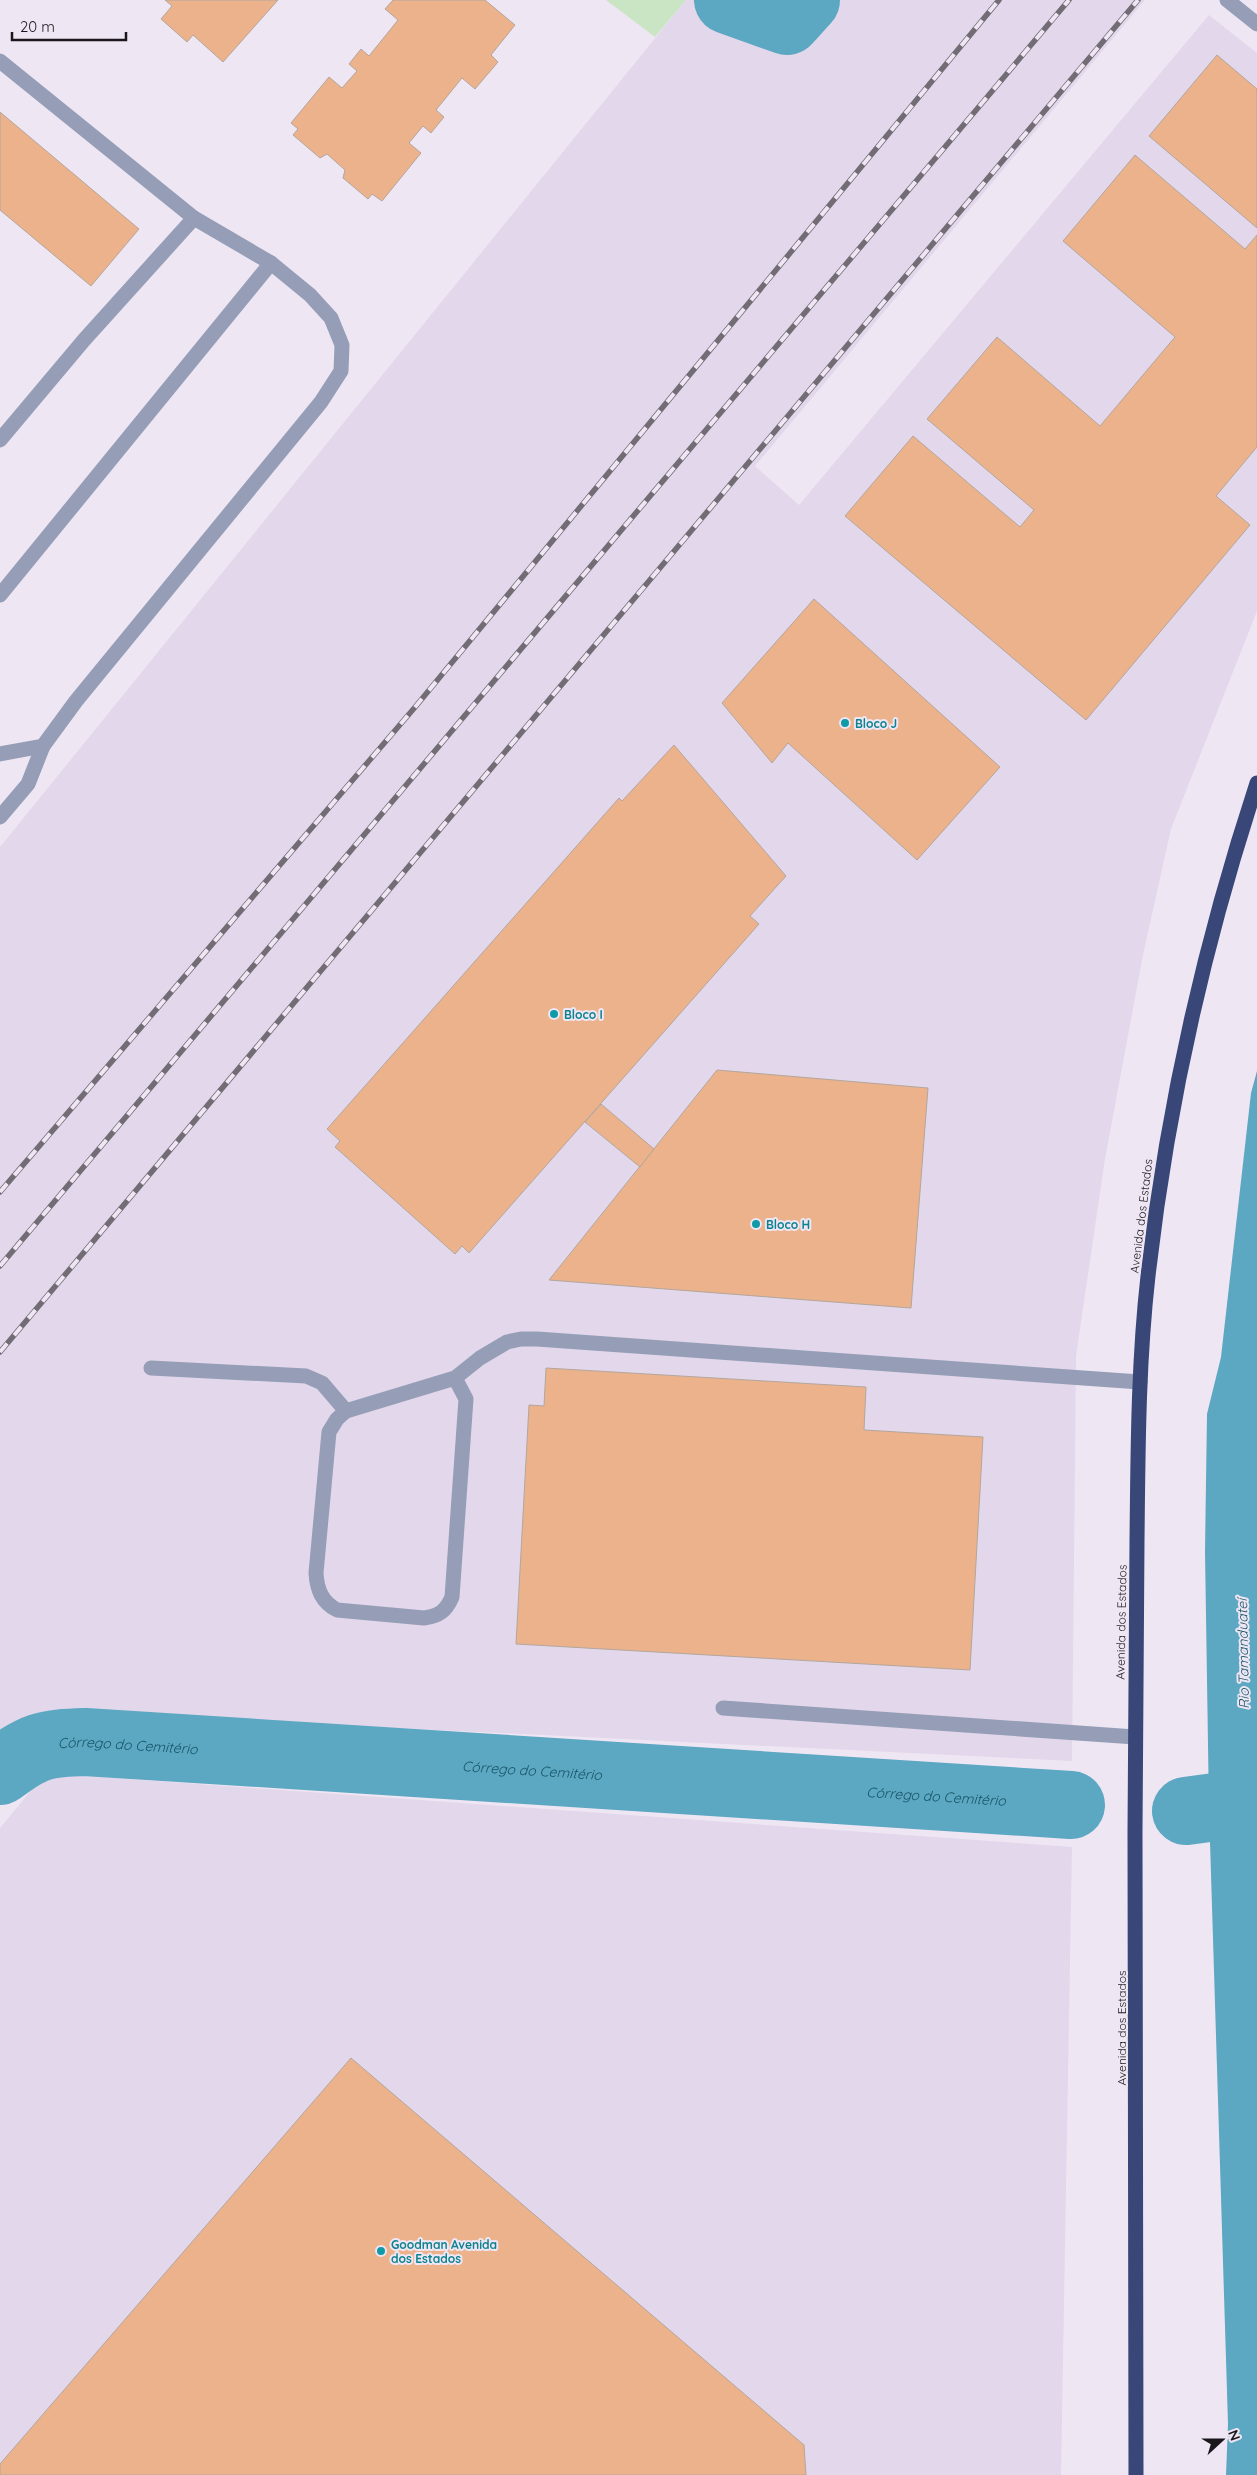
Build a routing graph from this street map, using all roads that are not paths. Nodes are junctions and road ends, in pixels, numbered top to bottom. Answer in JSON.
{"nodes":[{"id":1,"x":1227,"y":0,"type":"edge"},
{"id":2,"x":1257,"y":24,"type":"edge"},
{"id":3,"x":0,"y":60,"type":"edge"},
{"id":4,"x":194,"y":218,"type":"junction"},
{"id":5,"x":271,"y":263,"type":"junction"},
{"id":6,"x":0,"y":440,"type":"edge"},
{"id":7,"x":0,"y":595,"type":"edge"},
{"id":8,"x":43,"y":746,"type":"junction"},
{"id":9,"x":0,"y":754,"type":"edge"},
{"id":10,"x":1257,"y":783,"type":"edge"},
{"id":11,"x":0,"y":817,"type":"edge"},
{"id":12,"x":151,"y":1368,"type":"dead end"},
{"id":13,"x":455,"y":1378,"type":"junction"},
{"id":14,"x":1140,"y":1382,"type":"junction"},
{"id":15,"x":346,"y":1411,"type":"junction"},
{"id":16,"x":722,"y":1708,"type":"dead end"},
{"id":17,"x":1135,"y":1737,"type":"junction"},
{"id":18,"x":1136,"y":2475,"type":"edge"}],
"edges":[{"from":1,"to":2,"type":"lane"},
{"from":3,"to":4,"type":"lane"},
{"from":4,"to":5,"type":"lane"},
{"from":4,"to":6,"type":"lane"},
{"from":5,"to":7,"type":"lane"},
{"from":5,"to":8,"type":"lane"},
{"from":8,"to":9,"type":"lane"},
{"from":8,"to":11,"type":"lane"},
{"from":10,"to":14,"type":"highway","name":"Avenida dos Estados"},
{"from":12,"to":15,"type":"lane"},
{"from":13,"to":14,"type":"lane"},
{"from":13,"to":15,"type":"lane"},
{"from":13,"to":15,"type":"lane"},
{"from":14,"to":17,"type":"highway","name":"Avenida dos Estados"},
{"from":16,"to":17,"type":"lane"},
{"from":17,"to":18,"type":"highway","name":"Avenida dos Estados"}]}
